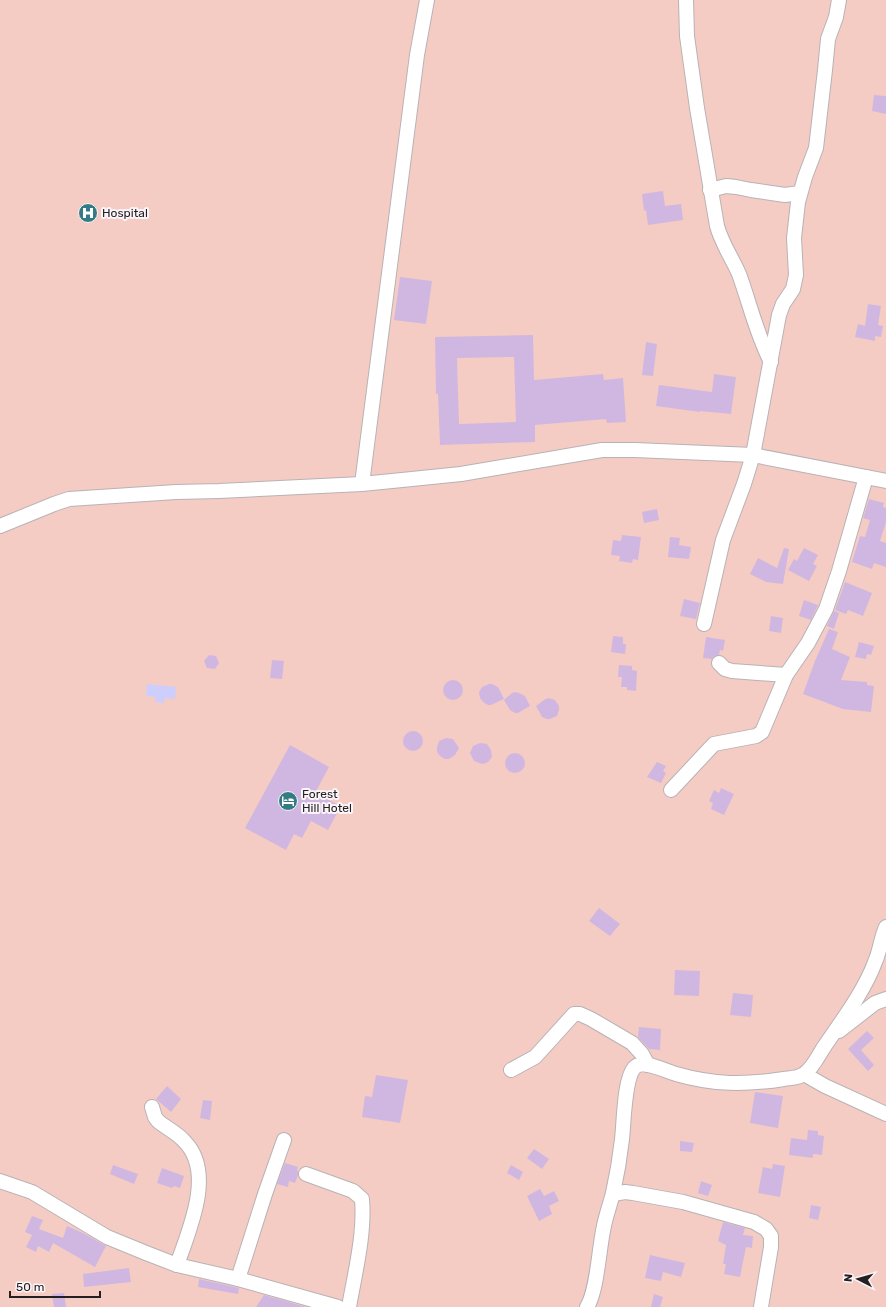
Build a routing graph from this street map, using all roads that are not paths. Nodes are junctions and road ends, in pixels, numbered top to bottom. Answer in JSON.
{"nodes":[{"id":1,"x":427,"y":0,"type":"edge"},
{"id":2,"x":686,"y":0,"type":"edge"},
{"id":3,"x":839,"y":0,"type":"edge"},
{"id":4,"x":710,"y":190,"type":"junction"},
{"id":5,"x":800,"y":193,"type":"junction"},
{"id":6,"x":771,"y":362,"type":"junction"},
{"id":7,"x":753,"y":455,"type":"junction"},
{"id":8,"x":866,"y":477,"type":"junction"},
{"id":9,"x":886,"y":481,"type":"edge"},
{"id":10,"x":362,"y":484,"type":"junction"},
{"id":11,"x":0,"y":526,"type":"edge"},
{"id":12,"x":704,"y":624,"type":"dead end"},
{"id":13,"x":719,"y":663,"type":"dead end"},
{"id":14,"x":786,"y":675,"type":"junction"},
{"id":15,"x":671,"y":790,"type":"dead end"},
{"id":16,"x":886,"y":927,"type":"edge"},
{"id":17,"x":886,"y":999,"type":"edge"},
{"id":18,"x":831,"y":1037,"type":"junction"},
{"id":19,"x":648,"y":1065,"type":"junction"},
{"id":20,"x":511,"y":1070,"type":"dead end"},
{"id":21,"x":804,"y":1074,"type":"junction"},
{"id":22,"x":152,"y":1107,"type":"dead end"},
{"id":23,"x":886,"y":1114,"type":"edge"},
{"id":24,"x":284,"y":1140,"type":"dead end"},
{"id":25,"x":306,"y":1174,"type":"dead end"},
{"id":26,"x":0,"y":1181,"type":"edge"},
{"id":27,"x":612,"y":1194,"type":"junction"},
{"id":28,"x":177,"y":1265,"type":"junction"},
{"id":29,"x":238,"y":1279,"type":"junction"},
{"id":30,"x":338,"y":1307,"type":"edge"},
{"id":31,"x":350,"y":1307,"type":"edge"},
{"id":32,"x":587,"y":1307,"type":"edge"},
{"id":33,"x":761,"y":1307,"type":"edge"}],
"edges":[{"from":1,"to":10,"type":"street"},
{"from":2,"to":4,"type":"street"},
{"from":3,"to":5,"type":"street"},
{"from":4,"to":5,"type":"street"},
{"from":4,"to":6,"type":"street"},
{"from":5,"to":6,"type":"street"},
{"from":6,"to":7,"type":"street"},
{"from":7,"to":8,"type":"street"},
{"from":7,"to":10,"type":"street"},
{"from":7,"to":12,"type":"street"},
{"from":8,"to":9,"type":"street"},
{"from":8,"to":14,"type":"street"},
{"from":10,"to":11,"type":"street"},
{"from":13,"to":14,"type":"street"},
{"from":14,"to":15,"type":"street"},
{"from":16,"to":18,"type":"street"},
{"from":17,"to":18,"type":"street"},
{"from":18,"to":21,"type":"street"},
{"from":19,"to":20,"type":"street"},
{"from":19,"to":21,"type":"street"},
{"from":19,"to":27,"type":"street"},
{"from":21,"to":23,"type":"street"},
{"from":22,"to":28,"type":"street"},
{"from":24,"to":29,"type":"street"},
{"from":25,"to":31,"type":"street"},
{"from":26,"to":28,"type":"street"},
{"from":27,"to":32,"type":"street"},
{"from":27,"to":33,"type":"street"},
{"from":28,"to":29,"type":"street"},
{"from":29,"to":30,"type":"street"}]}
